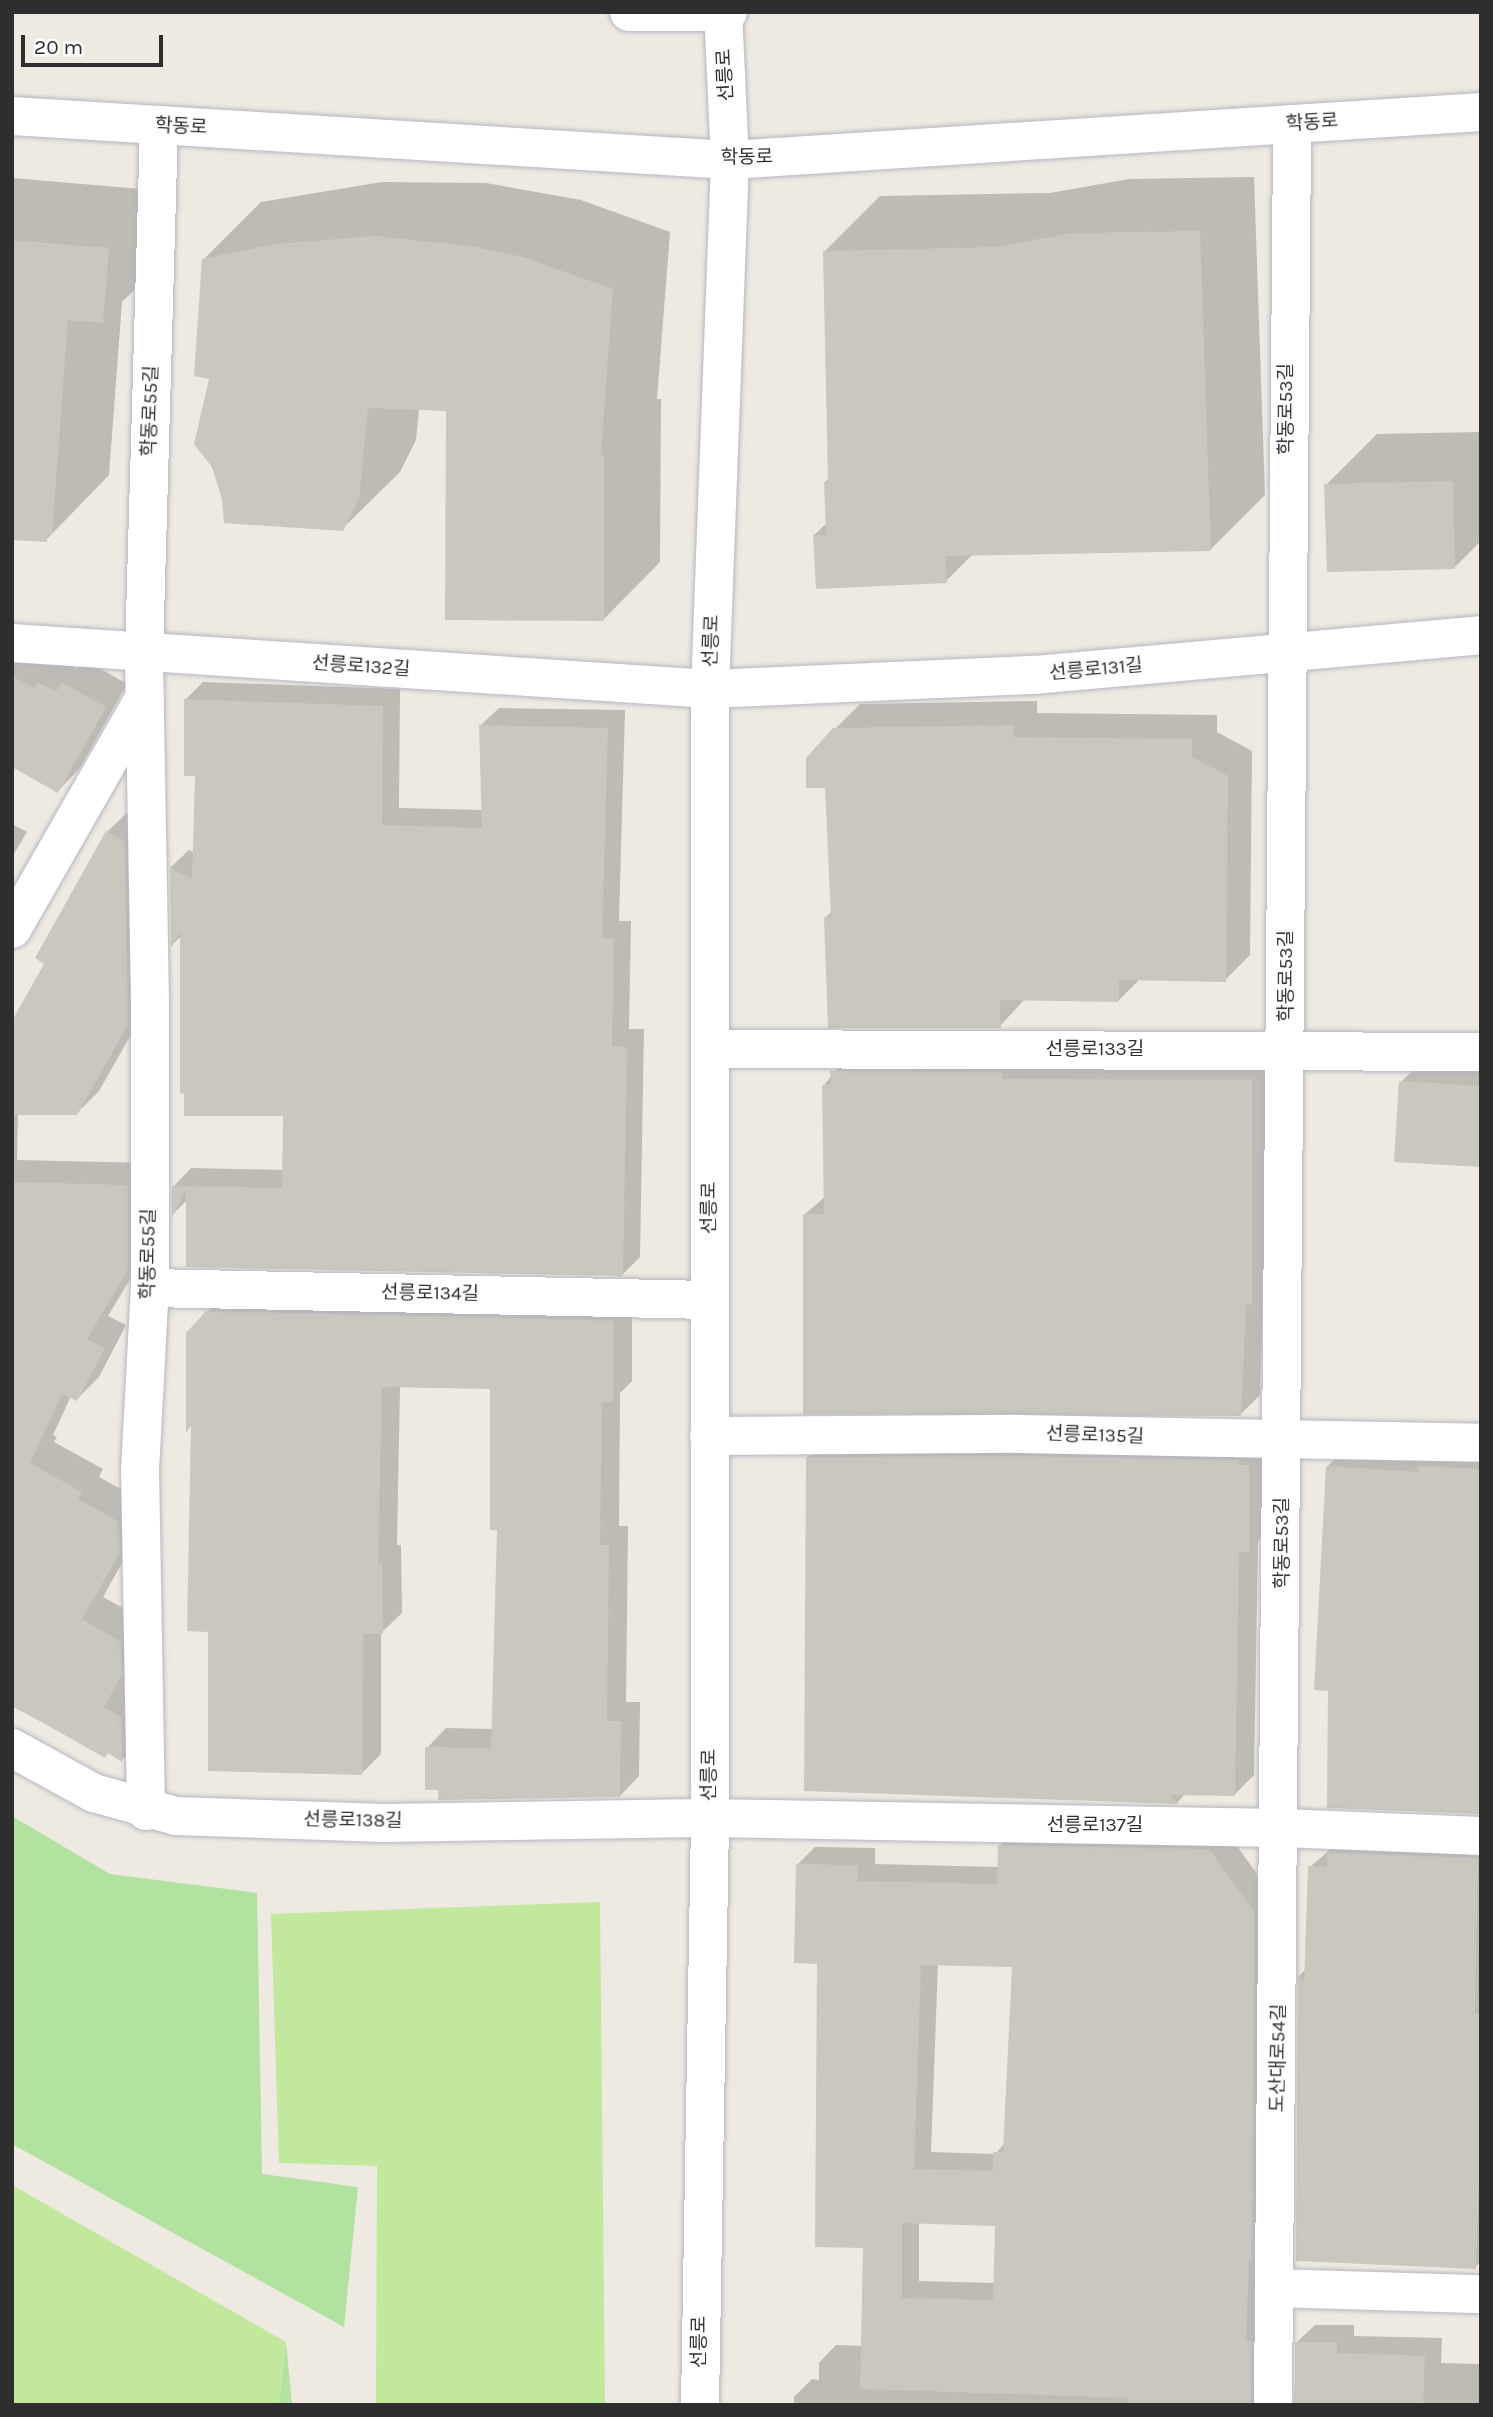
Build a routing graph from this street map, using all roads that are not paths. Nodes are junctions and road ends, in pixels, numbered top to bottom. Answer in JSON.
{"nodes":[{"id":1,"x":629,"y":12,"type":"edge"},
{"id":2,"x":725,"y":12,"type":"edge"},
{"id":3,"x":1481,"y":112,"type":"edge"},
{"id":4,"x":12,"y":116,"type":"edge"},
{"id":5,"x":1292,"y":124,"type":"junction"},
{"id":6,"x":159,"y":125,"type":"junction"},
{"id":7,"x":730,"y":160,"type":"junction"},
{"id":8,"x":1481,"y":635,"type":"edge"},
{"id":9,"x":12,"y":643,"type":"edge"},
{"id":10,"x":144,"y":653,"type":"junction"},
{"id":11,"x":1287,"y":655,"type":"junction"},
{"id":12,"x":710,"y":690,"type":"junction"},
{"id":13,"x":145,"y":697,"type":"junction"},
{"id":14,"x":12,"y":929,"type":"edge"},
{"id":15,"x":710,"y":1049,"type":"junction"},
{"id":16,"x":1287,"y":1051,"type":"junction"},
{"id":17,"x":1481,"y":1052,"type":"edge"},
{"id":18,"x":150,"y":1288,"type":"junction"},
{"id":19,"x":709,"y":1300,"type":"junction"},
{"id":20,"x":709,"y":1436,"type":"junction"},
{"id":21,"x":1283,"y":1441,"type":"junction"},
{"id":22,"x":1481,"y":1443,"type":"edge"},
{"id":23,"x":12,"y":1748,"type":"edge"},
{"id":24,"x":146,"y":1811,"type":"junction"},
{"id":25,"x":710,"y":1818,"type":"junction"},
{"id":26,"x":1282,"y":1828,"type":"junction"},
{"id":27,"x":1481,"y":1836,"type":"edge"},
{"id":28,"x":1276,"y":2288,"type":"junction"},
{"id":29,"x":1481,"y":2294,"type":"edge"},
{"id":30,"x":700,"y":2405,"type":"edge"},
{"id":31,"x":1273,"y":2405,"type":"edge"}],
"edges":[{"from":1,"to":2,"type":"street"},
{"from":2,"to":7,"type":"street","name":"선릉로"},
{"from":3,"to":5,"type":"street","name":"학동로"},
{"from":4,"to":6,"type":"street","name":"학동로"},
{"from":5,"to":7,"type":"street","name":"학동로"},
{"from":5,"to":11,"type":"street","name":"학동로53길"},
{"from":6,"to":7,"type":"street","name":"학동로"},
{"from":6,"to":10,"type":"street","name":"학동로55길"},
{"from":7,"to":12,"type":"street","name":"선릉로"},
{"from":8,"to":11,"type":"street","name":"선릉로131길"},
{"from":9,"to":10,"type":"street","name":"선릉로132길"},
{"from":10,"to":12,"type":"street","name":"선릉로132길"},
{"from":10,"to":13,"type":"street","name":"학동로55길"},
{"from":11,"to":12,"type":"street","name":"선릉로131길"},
{"from":11,"to":16,"type":"street","name":"학동로53길"},
{"from":12,"to":15,"type":"street","name":"선릉로"},
{"from":13,"to":14,"type":"street"},
{"from":13,"to":18,"type":"street","name":"학동로55길"},
{"from":15,"to":16,"type":"street","name":"선릉로133길"},
{"from":15,"to":19,"type":"street","name":"선릉로"},
{"from":16,"to":17,"type":"street","name":"선릉로133길"},
{"from":16,"to":21,"type":"street","name":"학동로53길"},
{"from":18,"to":19,"type":"street","name":"선릉로134길"},
{"from":18,"to":24,"type":"street","name":"학동로55길"},
{"from":19,"to":20,"type":"street","name":"선릉로"},
{"from":20,"to":21,"type":"street","name":"선릉로135길"},
{"from":20,"to":25,"type":"street","name":"선릉로"},
{"from":21,"to":22,"type":"street","name":"선릉로135길"},
{"from":21,"to":26,"type":"street","name":"학동로53길"},
{"from":23,"to":24,"type":"street","name":"선릉로138길"},
{"from":24,"to":25,"type":"street","name":"선릉로138길"},
{"from":25,"to":26,"type":"street","name":"선릉로137길"},
{"from":25,"to":30,"type":"street","name":"선릉로"},
{"from":26,"to":27,"type":"street","name":"선릉로137길"},
{"from":26,"to":28,"type":"street","name":"도산대로54길"},
{"from":28,"to":29,"type":"street"},
{"from":28,"to":31,"type":"street","name":"도산대로54길"}]}
